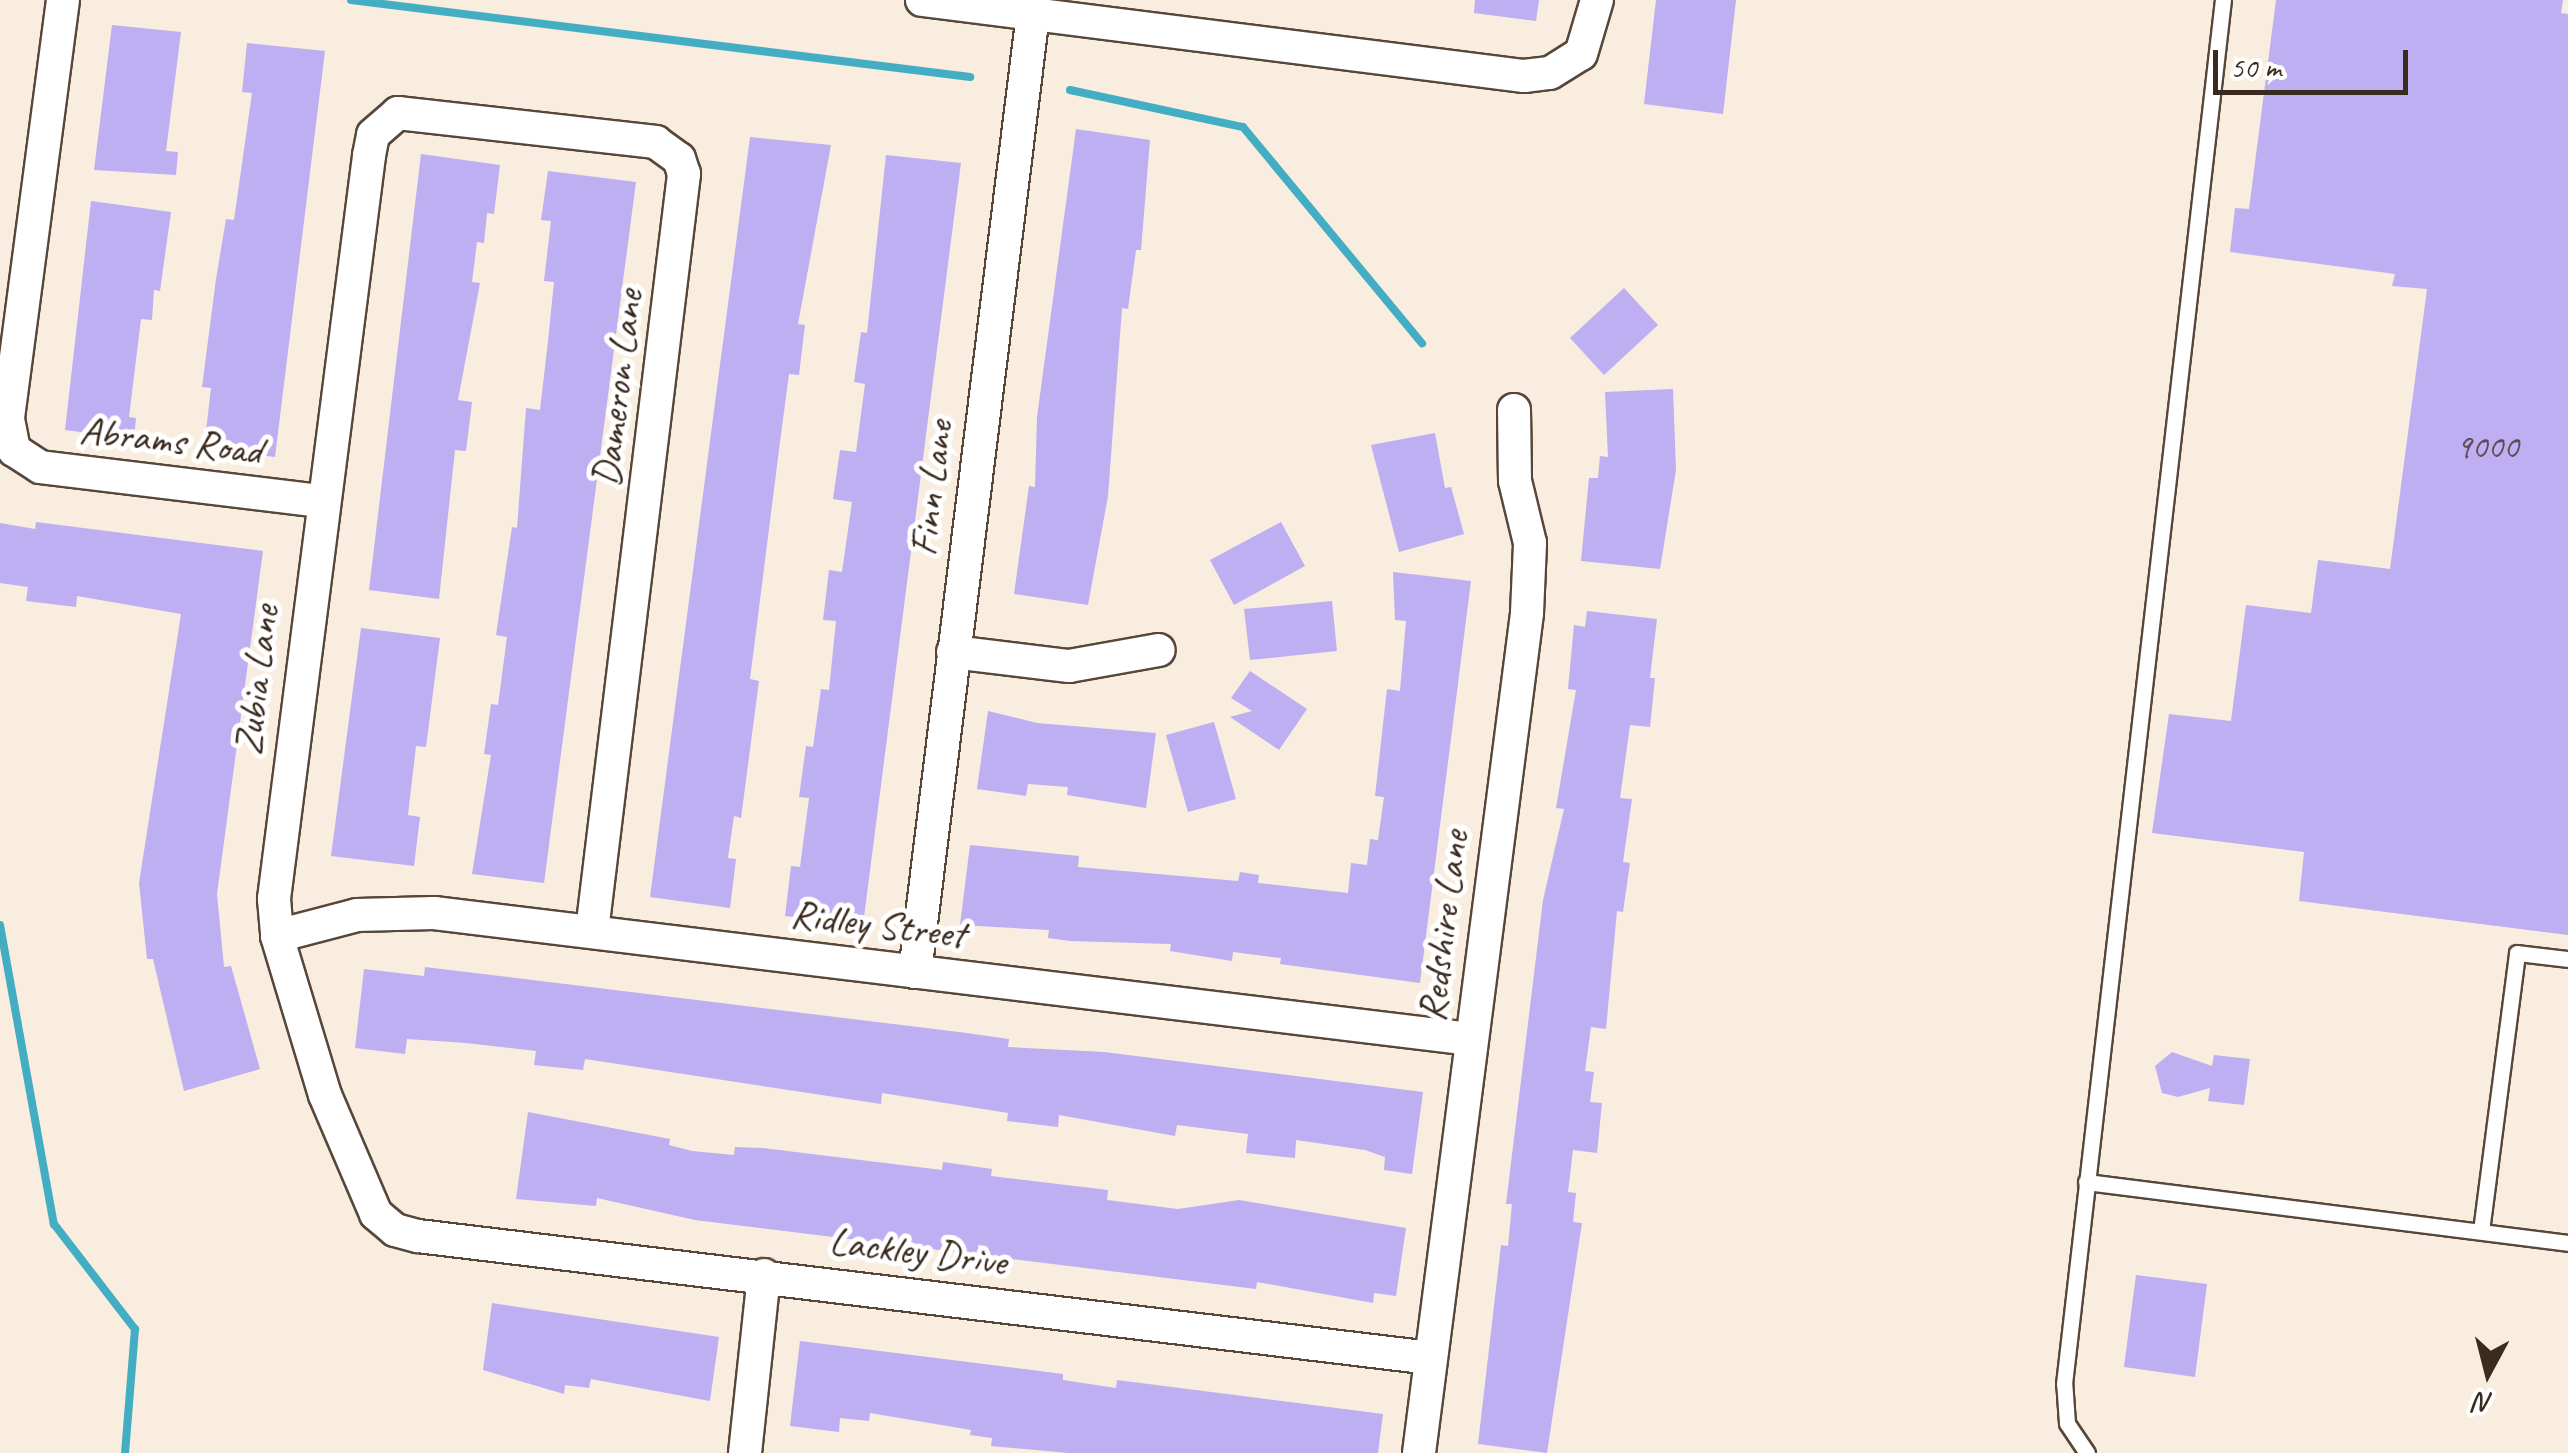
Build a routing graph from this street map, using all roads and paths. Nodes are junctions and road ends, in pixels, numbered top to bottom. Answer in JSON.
{"nodes":[{"id":1,"x":63,"y":0,"type":"edge"},
{"id":2,"x":922,"y":0,"type":"edge"},
{"id":3,"x":1597,"y":0,"type":"edge"},
{"id":4,"x":2223,"y":0,"type":"edge"},
{"id":5,"x":1033,"y":14,"type":"junction"},
{"id":6,"x":384,"y":121,"type":"joint"},
{"id":7,"x":1514,"y":410,"type":"dead end"},
{"id":8,"x":322,"y":502,"type":"junction"},
{"id":9,"x":1160,"y":650,"type":"dead end"},
{"id":10,"x":954,"y":652,"type":"junction"},
{"id":11,"x":592,"y":931,"type":"junction"},
{"id":12,"x":278,"y":936,"type":"junction"},
{"id":13,"x":2568,"y":959,"type":"edge"},
{"id":14,"x":914,"y":972,"type":"junction"},
{"id":15,"x":1471,"y":1039,"type":"junction"},
{"id":16,"x":2086,"y":1182,"type":"junction"},
{"id":17,"x":395,"y":1230,"type":"joint"},
{"id":18,"x":2481,"y":1232,"type":"junction"},
{"id":19,"x":2568,"y":1242,"type":"edge"},
{"id":20,"x":764,"y":1274,"type":"junction"},
{"id":21,"x":1431,"y":1358,"type":"junction"},
{"id":22,"x":744,"y":1453,"type":"edge"},
{"id":23,"x":1419,"y":1453,"type":"edge"},
{"id":24,"x":2086,"y":1453,"type":"edge"}],
"edges":[{"from":1,"to":8,"type":"street","name":"Abrams Road"},
{"from":2,"to":5,"type":"street"},
{"from":3,"to":5,"type":"street"},
{"from":4,"to":16,"type":"lane"},
{"from":5,"to":10,"type":"street","name":"Finn Lane"},
{"from":6,"to":8,"type":"street","name":"Zubia Lane"},
{"from":6,"to":11,"type":"street","name":"Dameron Lane"},
{"from":7,"to":15,"type":"street","name":"Redshire Lane"},
{"from":8,"to":12,"type":"street","name":"Zubia Lane"},
{"from":9,"to":10,"type":"street"},
{"from":10,"to":14,"type":"street","name":"Finn Lane"},
{"from":11,"to":12,"type":"street","name":"Ridley Street"},
{"from":11,"to":14,"type":"street","name":"Ridley Street"},
{"from":12,"to":17,"type":"street","name":"Zubia Lane"},
{"from":13,"to":18,"type":"lane"},
{"from":14,"to":15,"type":"street","name":"Ridley Street"},
{"from":15,"to":21,"type":"street","name":"Redshire Lane"},
{"from":16,"to":18,"type":"lane"},
{"from":16,"to":24,"type":"lane"},
{"from":17,"to":20,"type":"street","name":"Lackley Drive"},
{"from":18,"to":19,"type":"lane"},
{"from":20,"to":21,"type":"street","name":"Lackley Drive"},
{"from":20,"to":22,"type":"street"},
{"from":21,"to":23,"type":"street","name":"Redshire Lane"}]}
